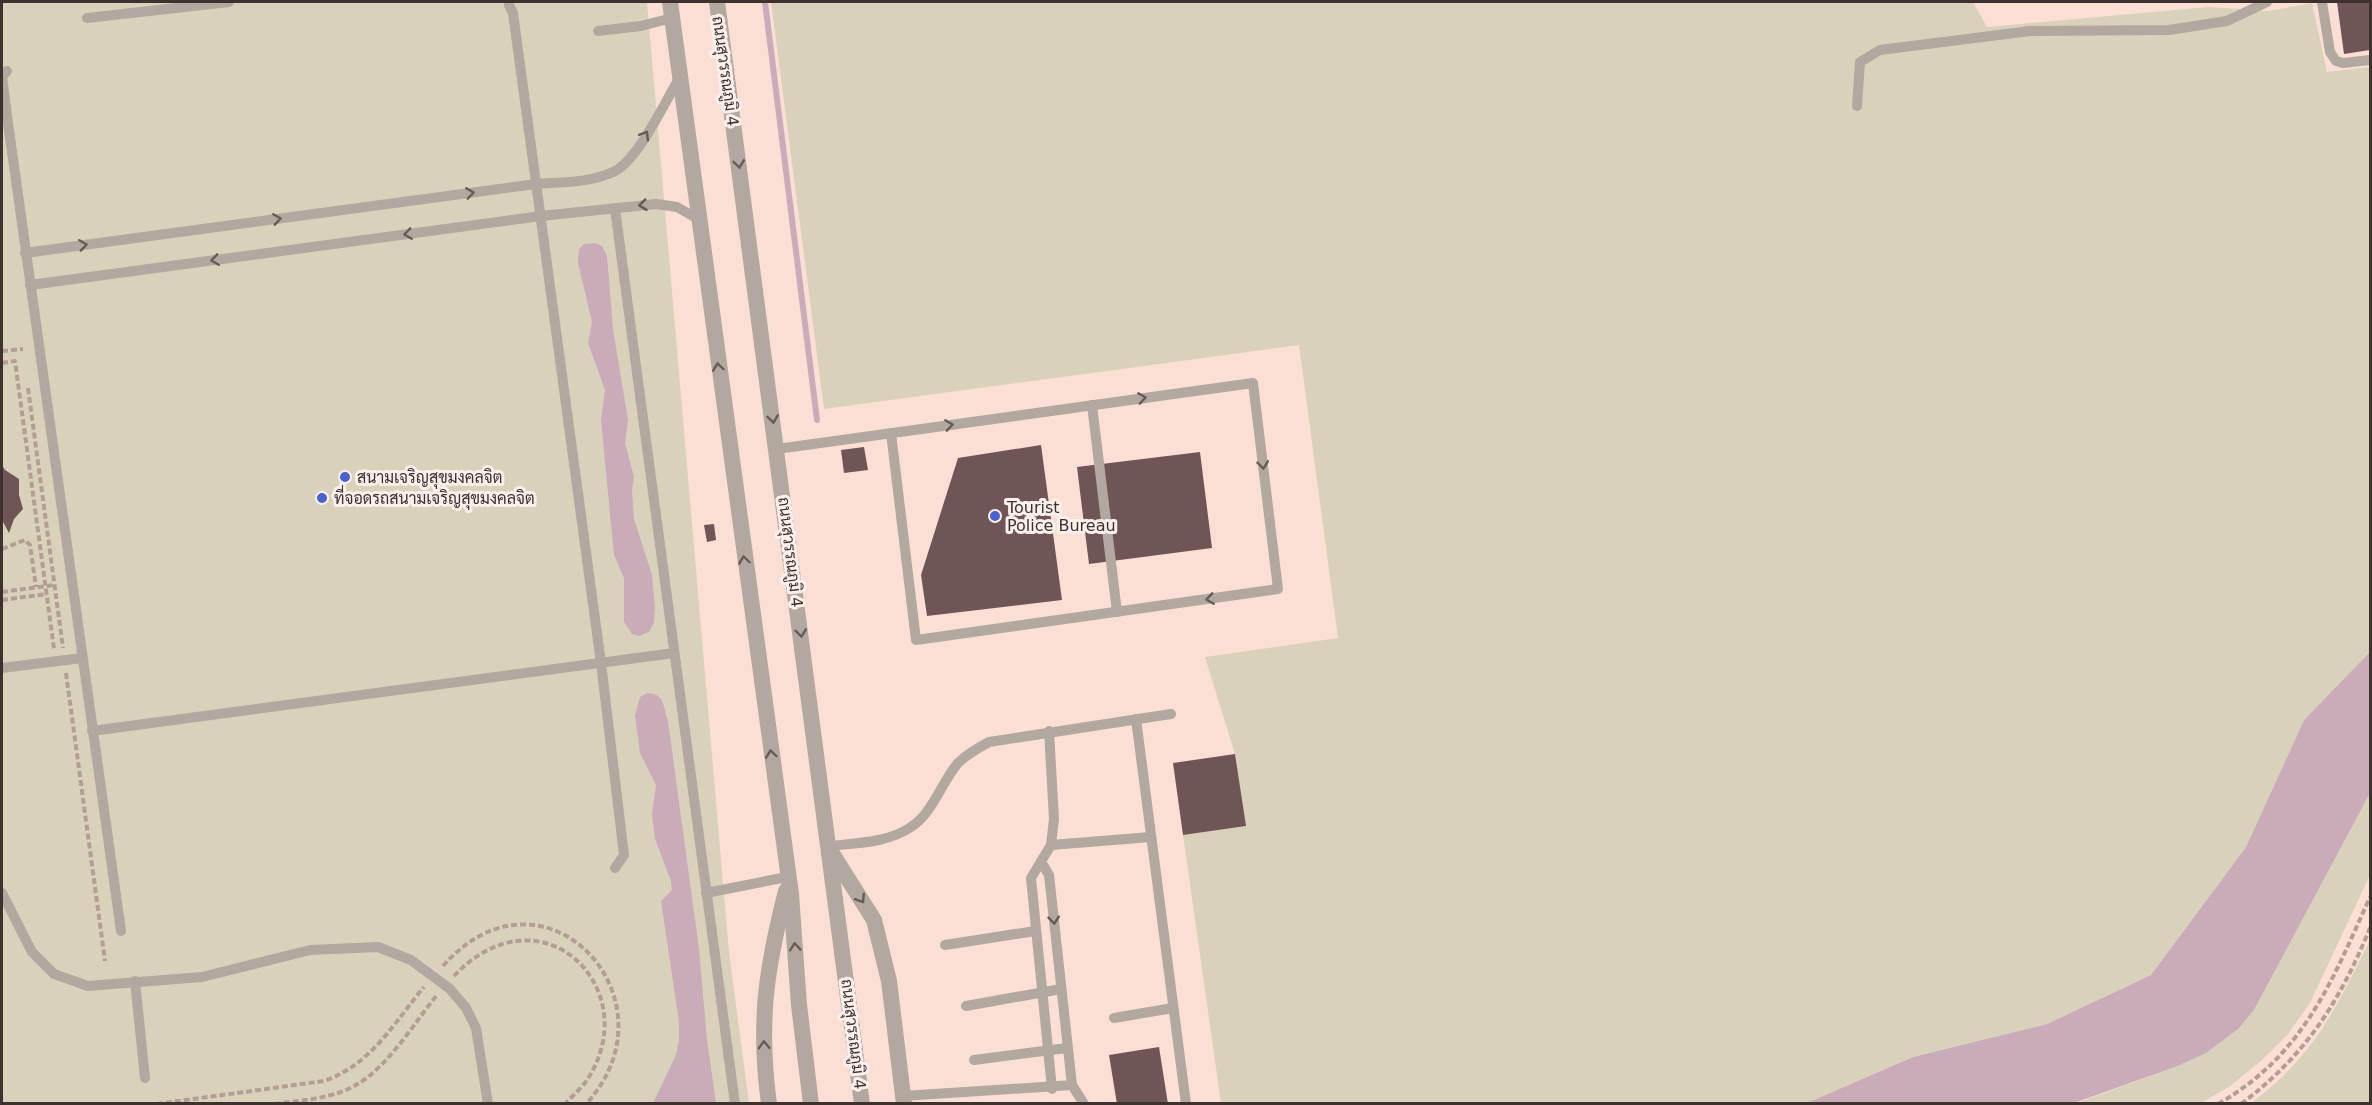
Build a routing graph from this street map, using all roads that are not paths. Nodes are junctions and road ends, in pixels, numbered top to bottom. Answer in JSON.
{"nodes":[{"id":1,"x":229,"y":2,"type":"edge"},
{"id":2,"x":717,"y":2,"type":"edge"},
{"id":3,"x":2267,"y":2,"type":"edge"},
{"id":4,"x":2322,"y":2,"type":"edge"},
{"id":5,"x":509,"y":5,"type":"dead end"},
{"id":6,"x":671,"y":10,"type":"edge"},
{"id":7,"x":87,"y":18,"type":"dead end"},
{"id":8,"x":598,"y":31,"type":"dead end"},
{"id":9,"x":2370,"y":60,"type":"edge"},
{"id":10,"x":7,"y":71,"type":"dead end"},
{"id":11,"x":679,"y":79,"type":"junction"},
{"id":12,"x":1857,"y":106,"type":"dead end"},
{"id":13,"x":536,"y":184,"type":"junction"},
{"id":14,"x":615,"y":209,"type":"junction"},
{"id":15,"x":541,"y":216,"type":"junction"},
{"id":16,"x":698,"y":219,"type":"junction"},
{"id":17,"x":25,"y":253,"type":"junction"},
{"id":18,"x":30,"y":285,"type":"junction"},
{"id":19,"x":1092,"y":405,"type":"junction"},
{"id":20,"x":891,"y":434,"type":"junction"},
{"id":21,"x":777,"y":450,"type":"junction"},
{"id":22,"x":1117,"y":612,"type":"junction"},
{"id":23,"x":674,"y":653,"type":"junction"},
{"id":24,"x":81,"y":658,"type":"junction"},
{"id":25,"x":601,"y":663,"type":"junction"},
{"id":26,"x":2,"y":668,"type":"edge"},
{"id":27,"x":1171,"y":714,"type":"dead end"},
{"id":28,"x":1136,"y":719,"type":"junction"},
{"id":29,"x":92,"y":731,"type":"junction"},
{"id":30,"x":1049,"y":731,"type":"junction"},
{"id":31,"x":1151,"y":837,"type":"junction"},
{"id":32,"x":1051,"y":845,"type":"junction"},
{"id":33,"x":829,"y":848,"type":"junction"},
{"id":34,"x":1042,"y":863,"type":"junction"},
{"id":35,"x":615,"y":868,"type":"dead end"},
{"id":36,"x":788,"y":879,"type":"junction"},
{"id":37,"x":2,"y":893,"type":"edge"},
{"id":38,"x":706,"y":893,"type":"junction"},
{"id":39,"x":121,"y":931,"type":"dead end"},
{"id":40,"x":1035,"y":931,"type":"junction"},
{"id":41,"x":945,"y":945,"type":"dead end"},
{"id":42,"x":135,"y":981,"type":"junction"},
{"id":43,"x":1061,"y":989,"type":"junction"},
{"id":44,"x":1042,"y":993,"type":"junction"},
{"id":45,"x":966,"y":1005,"type":"dead end"},
{"id":46,"x":1173,"y":1008,"type":"junction"},
{"id":47,"x":1114,"y":1018,"type":"dead end"},
{"id":48,"x":1067,"y":1048,"type":"junction"},
{"id":49,"x":1048,"y":1050,"type":"junction"},
{"id":50,"x":974,"y":1060,"type":"dead end"},
{"id":51,"x":145,"y":1078,"type":"dead end"},
{"id":52,"x":1072,"y":1086,"type":"junction"},
{"id":53,"x":1052,"y":1089,"type":"junction"},
{"id":54,"x":903,"y":1100,"type":"edge"},
{"id":55,"x":488,"y":1104,"type":"edge"},
{"id":56,"x":735,"y":1104,"type":"edge"},
{"id":57,"x":769,"y":1104,"type":"edge"},
{"id":58,"x":811,"y":1104,"type":"edge"},
{"id":59,"x":862,"y":1104,"type":"edge"},
{"id":60,"x":1084,"y":1104,"type":"edge"},
{"id":61,"x":1186,"y":1104,"type":"edge"}],
"edges":[{"from":1,"to":7,"type":"lane"},
{"from":2,"to":21,"type":"street","name":"ถนนสุวรรณภูมิ 4","one_way":true},
{"from":3,"to":12,"type":"lane"},
{"from":4,"to":9,"type":"lane"},
{"from":5,"to":13,"type":"lane"},
{"from":6,"to":8,"type":"lane"},
{"from":6,"to":11,"type":"street"},
{"from":10,"to":17,"type":"lane"},
{"from":13,"to":11,"type":"lane","one_way":true},
{"from":11,"to":16,"type":"street"},
{"from":13,"to":15,"type":"lane"},
{"from":17,"to":13,"type":"lane","one_way":true},
{"from":14,"to":15,"type":"lane"},
{"from":16,"to":14,"type":"lane","one_way":true},
{"from":14,"to":23,"type":"lane"},
{"from":15,"to":18,"type":"lane","one_way":true},
{"from":15,"to":25,"type":"lane"},
{"from":36,"to":16,"type":"street","one_way":true},
{"from":17,"to":18,"type":"lane"},
{"from":18,"to":24,"type":"lane"},
{"from":20,"to":19,"type":"lane","one_way":true},
{"from":19,"to":22,"type":"lane"},
{"from":19,"to":22,"type":"lane","one_way":true},
{"from":20,"to":21,"type":"lane"},
{"from":20,"to":22,"type":"lane"},
{"from":21,"to":33,"type":"street","name":"ถนนสุวรรณภูมิ 4","one_way":true},
{"from":23,"to":25,"type":"lane"},
{"from":23,"to":38,"type":"lane"},
{"from":24,"to":26,"type":"lane"},
{"from":24,"to":29,"type":"lane"},
{"from":25,"to":29,"type":"lane"},
{"from":25,"to":35,"type":"lane"},
{"from":27,"to":28,"type":"lane"},
{"from":28,"to":30,"type":"lane"},
{"from":28,"to":31,"type":"lane"},
{"from":29,"to":39,"type":"lane"},
{"from":30,"to":32,"type":"lane"},
{"from":30,"to":33,"type":"lane"},
{"from":31,"to":32,"type":"lane"},
{"from":31,"to":46,"type":"lane"},
{"from":32,"to":34,"type":"lane"},
{"from":33,"to":54,"type":"street","one_way":true},
{"from":33,"to":59,"type":"street","name":"ถนนสุวรรณภูมิ 4"},
{"from":34,"to":40,"type":"lane"},
{"from":34,"to":43,"type":"lane","one_way":true},
{"from":36,"to":38,"type":"lane"},
{"from":57,"to":36,"type":"street","one_way":true},
{"from":58,"to":36,"type":"street","one_way":true},
{"from":37,"to":42,"type":"lane"},
{"from":38,"to":56,"type":"lane"},
{"from":40,"to":41,"type":"lane"},
{"from":40,"to":44,"type":"lane"},
{"from":42,"to":51,"type":"lane"},
{"from":42,"to":55,"type":"lane"},
{"from":43,"to":44,"type":"lane"},
{"from":43,"to":48,"type":"lane"},
{"from":44,"to":45,"type":"lane"},
{"from":44,"to":49,"type":"lane"},
{"from":46,"to":47,"type":"lane"},
{"from":46,"to":61,"type":"lane"},
{"from":48,"to":49,"type":"lane"},
{"from":48,"to":52,"type":"lane"},
{"from":49,"to":50,"type":"lane"},
{"from":49,"to":53,"type":"lane"},
{"from":52,"to":53,"type":"lane"},
{"from":52,"to":60,"type":"lane"},
{"from":53,"to":54,"type":"lane"}]}
